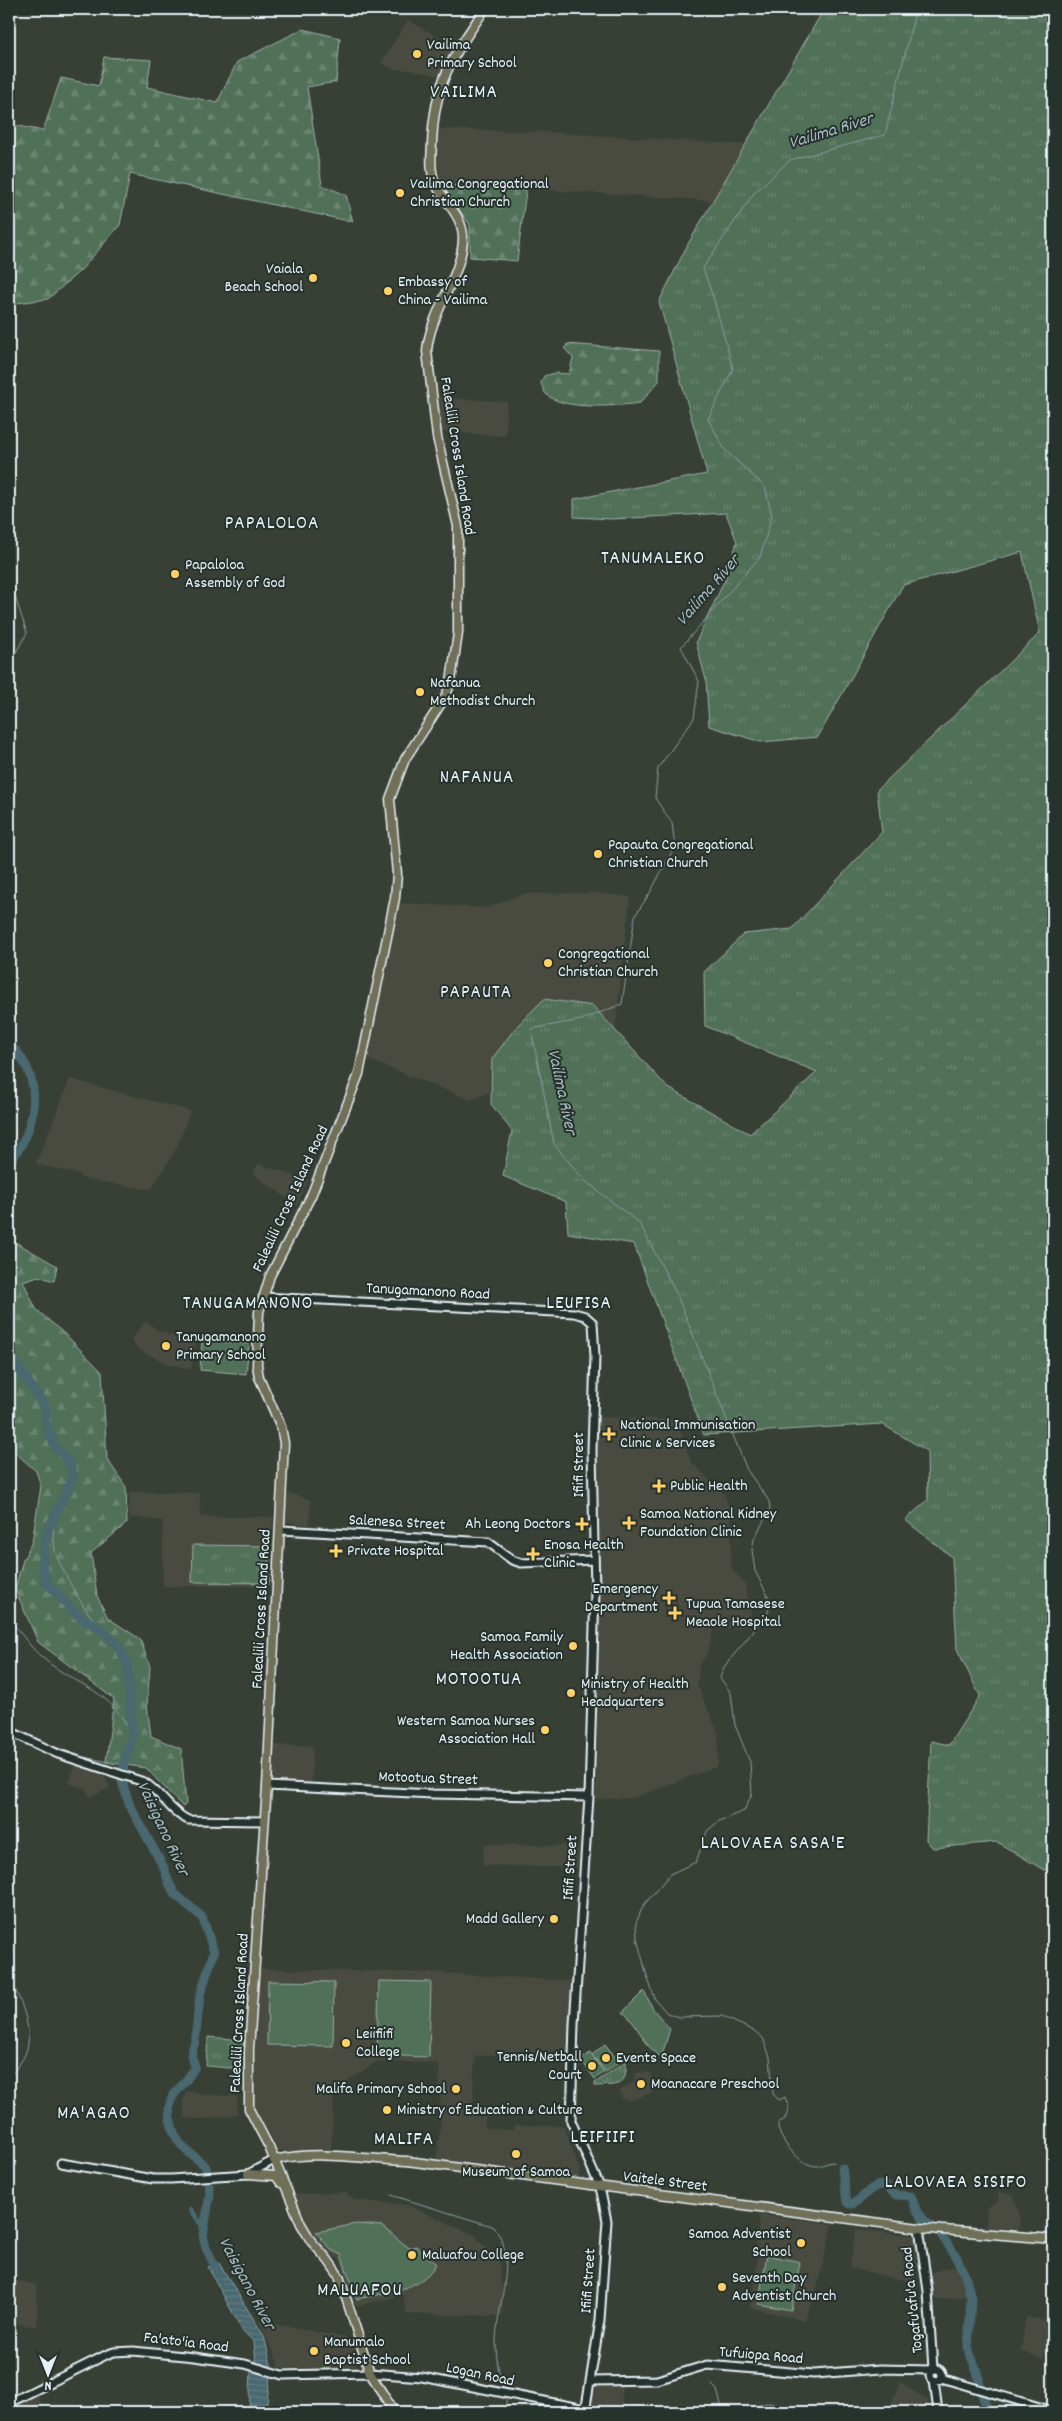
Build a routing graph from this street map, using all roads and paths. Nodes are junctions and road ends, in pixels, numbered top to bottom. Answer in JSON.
{"nodes":[{"id":1,"x":485,"y":9,"type":"edge"},
{"id":2,"x":263,"y":1297,"type":"junction"},
{"id":3,"x":590,"y":1319,"type":"joint"},
{"id":4,"x":281,"y":1530,"type":"junction"},
{"id":5,"x":594,"y":1560,"type":"junction"},
{"id":6,"x":9,"y":1731,"type":"edge"},
{"id":7,"x":267,"y":1786,"type":"junction"},
{"id":8,"x":589,"y":1797,"type":"junction"},
{"id":9,"x":264,"y":1821,"type":"junction"},
{"id":10,"x":274,"y":2160,"type":"junction"},
{"id":11,"x":61,"y":2163,"type":"dead end"},
{"id":12,"x":248,"y":2174,"type":"junction"},
{"id":13,"x":600,"y":2187,"type":"junction"},
{"id":14,"x":286,"y":2191,"type":"junction"},
{"id":15,"x":921,"y":2229,"type":"junction"},
{"id":16,"x":1053,"y":2239,"type":"edge"},
{"id":17,"x":934,"y":2352,"type":"junction"},
{"id":18,"x":915,"y":2371,"type":"junction"},
{"id":19,"x":370,"y":2373,"type":"junction"},
{"id":20,"x":936,"y":2375,"type":"junction"},
{"id":21,"x":953,"y":2380,"type":"junction"},
{"id":22,"x":591,"y":2381,"type":"junction"},
{"id":23,"x":937,"y":2393,"type":"junction"},
{"id":24,"x":9,"y":2403,"type":"edge"},
{"id":25,"x":585,"y":2411,"type":"edge"},
{"id":26,"x":1053,"y":2411,"type":"edge"},
{"id":27,"x":394,"y":2412,"type":"edge"},
{"id":28,"x":938,"y":2412,"type":"edge"}],
"edges":[{"from":1,"to":2,"type":"main road","name":"Falealili Cross Island Road"},
{"from":2,"to":3,"type":"main road","name":"Tanugamanono Road"},
{"from":2,"to":4,"type":"main road","name":"Falealili Cross Island Road"},
{"from":3,"to":5,"type":"main road","name":"Ifiifi Street"},
{"from":4,"to":5,"type":"main road","name":"Salenesa Street"},
{"from":4,"to":7,"type":"main road","name":"Falealili Cross Island Road"},
{"from":5,"to":8,"type":"main road","name":"Ifiifi Street"},
{"from":6,"to":9,"type":"main road"},
{"from":7,"to":8,"type":"main road","name":"Motootua Street"},
{"from":7,"to":9,"type":"main road","name":"Falealili Cross Island Road"},
{"from":8,"to":13,"type":"main road","name":"Ifiifi Street"},
{"from":9,"to":10,"type":"main road","name":"Falealili Cross Island Road"},
{"from":10,"to":12,"type":"main road"},
{"from":10,"to":13,"type":"main road","name":"Vaitele Street"},
{"from":10,"to":14,"type":"main road","name":"Falealili Cross Island Road"},
{"from":11,"to":12,"type":"main road"},
{"from":12,"to":14,"type":"main road"},
{"from":13,"to":15,"type":"main road","name":"Vaitele Street"},
{"from":13,"to":22,"type":"main road","name":"Ifiifi Street"},
{"from":14,"to":19,"type":"main road","name":"Falealili Cross Island Road"},
{"from":15,"to":16,"type":"main road","name":"Vaitele Street"},
{"from":15,"to":17,"type":"main road","name":"Togafu'afu'a Road"},
{"from":17,"to":18,"type":"main road"},
{"from":17,"to":20,"type":"main road","name":"Togafu'afu'a Road"},
{"from":18,"to":20,"type":"main road","name":"Tufuiopa Road"},
{"from":18,"to":22,"type":"main road","name":"Tufuiopa Road"},
{"from":19,"to":24,"type":"main road","name":"Fa'ato'ia Road"},
{"from":19,"to":25,"type":"main road","name":"Logan Road"},
{"from":19,"to":27,"type":"main road","name":"Falealili Cross Island Road"},
{"from":20,"to":21,"type":"main road"},
{"from":20,"to":23,"type":"main road"},
{"from":21,"to":23,"type":"main road"},
{"from":21,"to":26,"type":"main road"},
{"from":22,"to":25,"type":"main road","name":"Ifiifi Street"},
{"from":23,"to":28,"type":"main road"}]}
